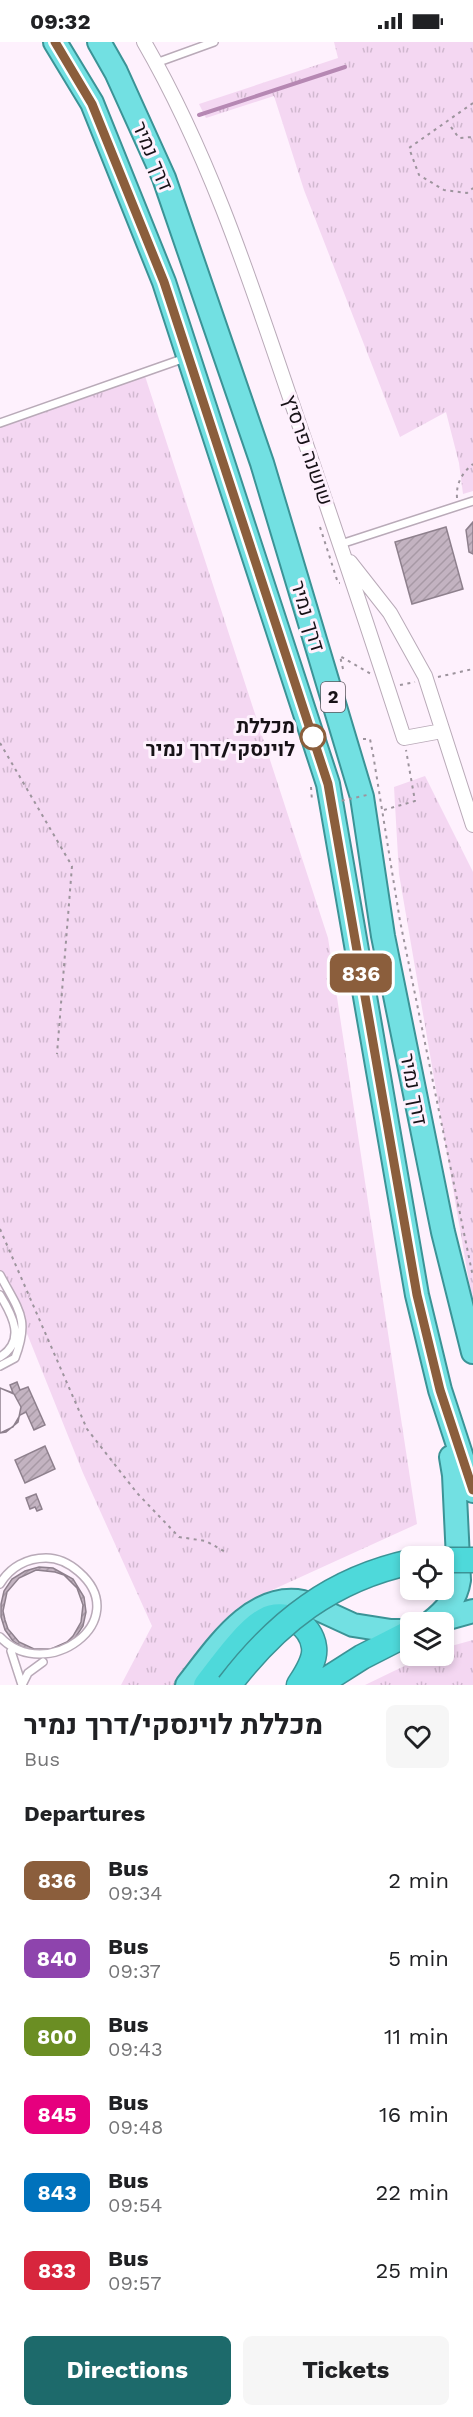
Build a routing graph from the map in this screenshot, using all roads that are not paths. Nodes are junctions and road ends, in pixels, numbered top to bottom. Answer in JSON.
{"nodes":[{"id":1,"x":55,"y":42,"type":"edge"},
{"id":2,"x":99,"y":42,"type":"edge"},
{"id":3,"x":144,"y":42,"type":"edge"},
{"id":4,"x":214,"y":42,"type":"edge"},
{"id":5,"x":156,"y":63,"type":"junction"},
{"id":6,"x":189,"y":357,"type":"junction"},
{"id":7,"x":0,"y":423,"type":"edge"},
{"id":8,"x":473,"y":501,"type":"edge"},
{"id":9,"x":342,"y":548,"type":"junction"},
{"id":10,"x":442,"y":731,"type":"junction"},
{"id":11,"x":473,"y":825,"type":"edge"},
{"id":12,"x":0,"y":1275,"type":"edge"},
{"id":13,"x":0,"y":1295,"type":"edge"},
{"id":14,"x":18,"y":1309,"type":"junction"},
{"id":15,"x":10,"y":1312,"type":"junction"},
{"id":16,"x":0,"y":1315,"type":"edge"},
{"id":17,"x":473,"y":1352,"type":"edge"},
{"id":18,"x":0,"y":1357,"type":"edge"},
{"id":19,"x":0,"y":1366,"type":"edge"},
{"id":20,"x":440,"y":1390,"type":"junction"},
{"id":21,"x":473,"y":1491,"type":"edge"},
{"id":22,"x":454,"y":1560,"type":"edge"},
{"id":23,"x":473,"y":1560,"type":"edge"},
{"id":24,"x":400,"y":1565,"type":"edge"},
{"id":25,"x":0,"y":1584,"type":"edge"},
{"id":26,"x":473,"y":1611,"type":"edge"},
{"id":27,"x":443,"y":1612,"type":"edge"},
{"id":28,"x":454,"y":1616,"type":"edge"},
{"id":29,"x":400,"y":1631,"type":"edge"},
{"id":30,"x":0,"y":1637,"type":"edge"},
{"id":31,"x":400,"y":1637,"type":"edge"},
{"id":32,"x":10,"y":1649,"type":"junction"},
{"id":33,"x":75,"y":1653,"type":"dead end"},
{"id":34,"x":53,"y":1661,"type":"dead end"},
{"id":35,"x":42,"y":1662,"type":"junction"},
{"id":36,"x":22,"y":1685,"type":"edge"},
{"id":37,"x":187,"y":1685,"type":"edge"},
{"id":38,"x":206,"y":1685,"type":"edge"},
{"id":39,"x":229,"y":1685,"type":"edge"},
{"id":40,"x":299,"y":1685,"type":"edge"},
{"id":41,"x":318,"y":1685,"type":"edge"}],
"edges":[{"from":1,"to":6,"type":"highway","name":"דרך נמיר","number":"2"},
{"from":2,"to":17,"type":"highway","name":"דרך נמיר","number":"2"},
{"from":3,"to":5,"type":"street","name":"שושנה פרסיץ"},
{"from":4,"to":5,"type":"lane"},
{"from":5,"to":9,"type":"street","name":"שושנה פרסיץ"},
{"from":6,"to":7,"type":"lane"},
{"from":6,"to":20,"type":"highway","name":"דרך נמיר","number":"2"},
{"from":8,"to":9,"type":"lane"},
{"from":9,"to":10,"type":"street"},
{"from":9,"to":10,"type":"street","name":"שושנה פרסיץ"},
{"from":10,"to":11,"type":"street"},
{"from":12,"to":14,"type":"lane"},
{"from":13,"to":15,"type":"lane"},
{"from":14,"to":15,"type":"lane"},
{"from":14,"to":19,"type":"lane"},
{"from":15,"to":16,"type":"lane"},
{"from":15,"to":18,"type":"lane"},
{"from":20,"to":21,"type":"highway","name":"דרך נמיר","number":"2"},
{"from":20,"to":27,"type":"highway"},
{"from":22,"to":23,"type":"highway","bridge":true},
{"from":24,"to":39,"type":"highway","bridge":true},
{"from":25,"to":33,"type":"lane"},
{"from":26,"to":28,"type":"highway"},
{"from":29,"to":37,"type":"highway"},
{"from":30,"to":32,"type":"lane"},
{"from":31,"to":41,"type":"highway"},
{"from":32,"to":35,"type":"lane"},
{"from":32,"to":36,"type":"lane"},
{"from":34,"to":35,"type":"lane"},
{"from":35,"to":36,"type":"lane"},
{"from":38,"to":40,"type":"highway"}]}
